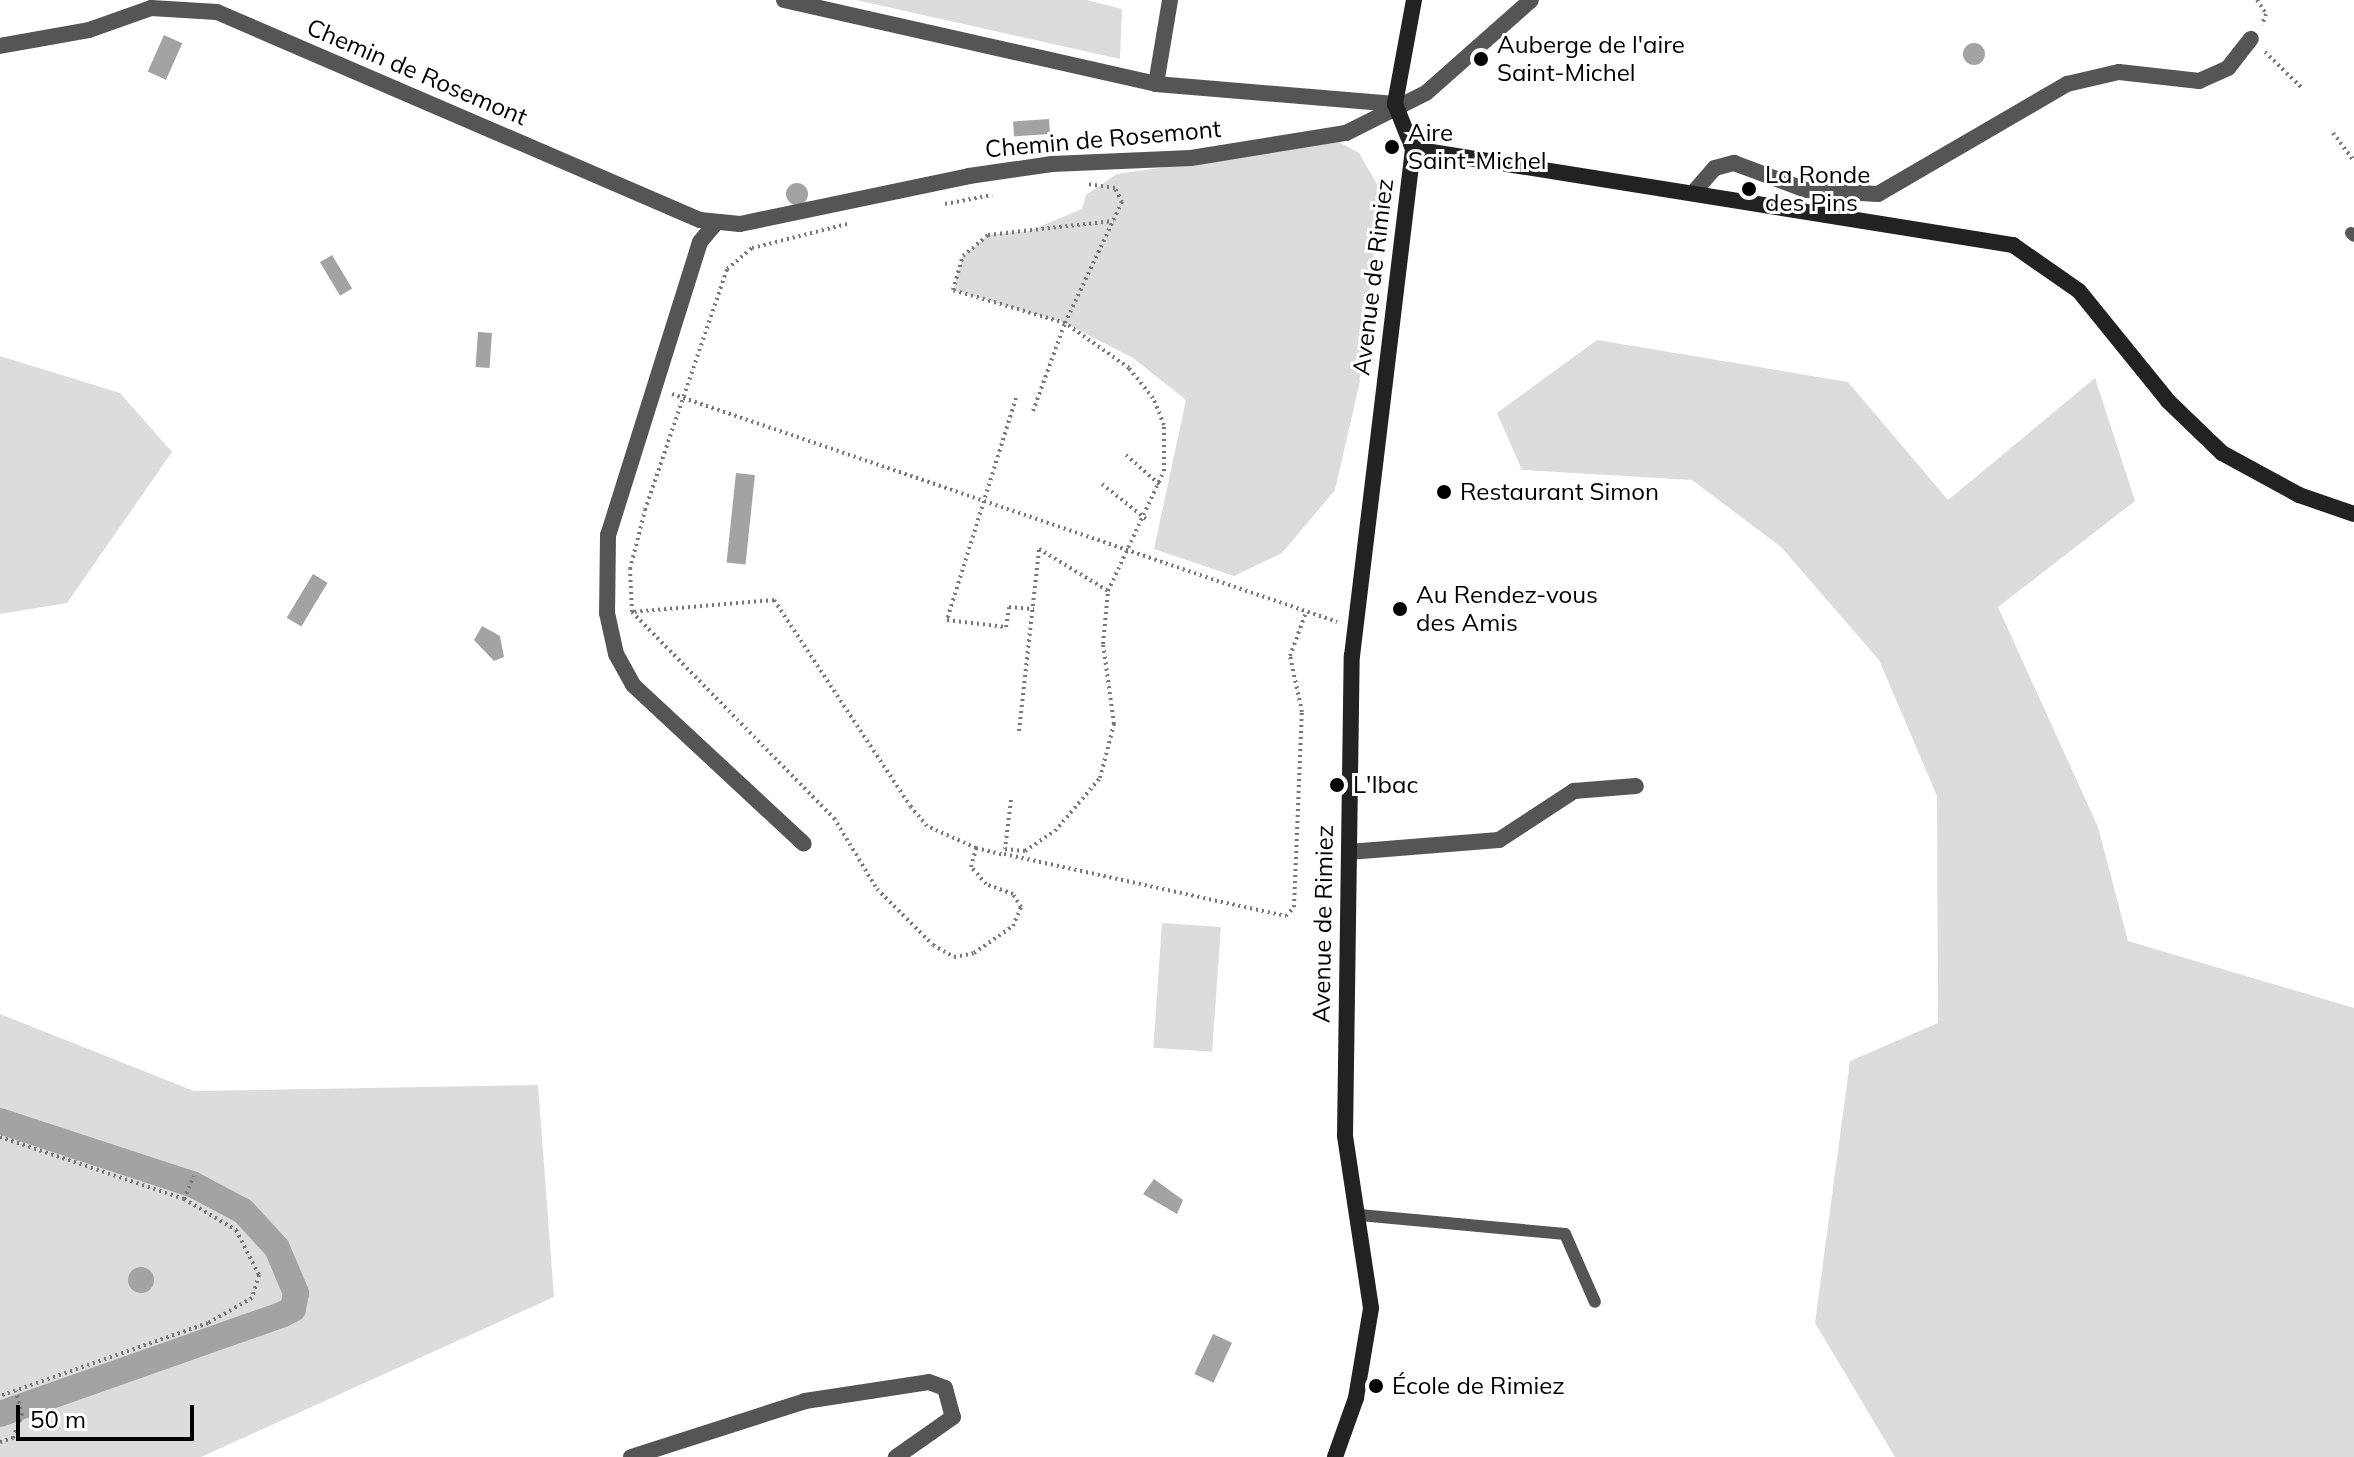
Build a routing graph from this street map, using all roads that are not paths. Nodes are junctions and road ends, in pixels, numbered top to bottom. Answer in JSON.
{"nodes":[{"id":1,"x":784,"y":0,"type":"edge"},
{"id":2,"x":1170,"y":0,"type":"edge"},
{"id":3,"x":1414,"y":0,"type":"edge"},
{"id":4,"x":1531,"y":0,"type":"edge"},
{"id":5,"x":2251,"y":39,"type":"road end"},
{"id":6,"x":0,"y":46,"type":"edge"},
{"id":7,"x":1156,"y":84,"type":"junction"},
{"id":8,"x":1395,"y":104,"type":"junction"},
{"id":9,"x":1413,"y":149,"type":"junction"},
{"id":10,"x":1693,"y":193,"type":"junction"},
{"id":11,"x":715,"y":224,"type":"junction"},
{"id":12,"x":2354,"y":514,"type":"edge"},
{"id":13,"x":1636,"y":786,"type":"dead end"},
{"id":14,"x":804,"y":844,"type":"dead end"},
{"id":15,"x":1349,"y":852,"type":"junction"},
{"id":16,"x":1360,"y":1215,"type":"junction"},
{"id":17,"x":1595,"y":1302,"type":"dead end"},
{"id":18,"x":631,"y":1457,"type":"edge"},
{"id":19,"x":896,"y":1457,"type":"edge"},
{"id":20,"x":1335,"y":1457,"type":"edge"}],
"edges":[{"from":1,"to":7,"type":"street"},
{"from":2,"to":7,"type":"street"},
{"from":3,"to":8,"type":"street"},
{"from":4,"to":8,"type":"street","name":"Chemin de Rosemont"},
{"from":5,"to":10,"type":"street"},
{"from":6,"to":11,"type":"street","name":"Chemin de Rosemont"},
{"from":7,"to":8,"type":"street"},
{"from":8,"to":9,"type":"street"},
{"from":8,"to":11,"type":"street","name":"Chemin de Rosemont"},
{"from":9,"to":10,"type":"street"},
{"from":9,"to":15,"type":"street","name":"Avenue de Rimiez"},
{"from":10,"to":12,"type":"street"},
{"from":11,"to":14,"type":"street"},
{"from":13,"to":15,"type":"street"},
{"from":15,"to":16,"type":"street","name":"Avenue de Rimiez"},
{"from":16,"to":17,"type":"lane"},
{"from":16,"to":20,"type":"street","name":"Avenue de Rimiez"},
{"from":18,"to":19,"type":"street"}]}
